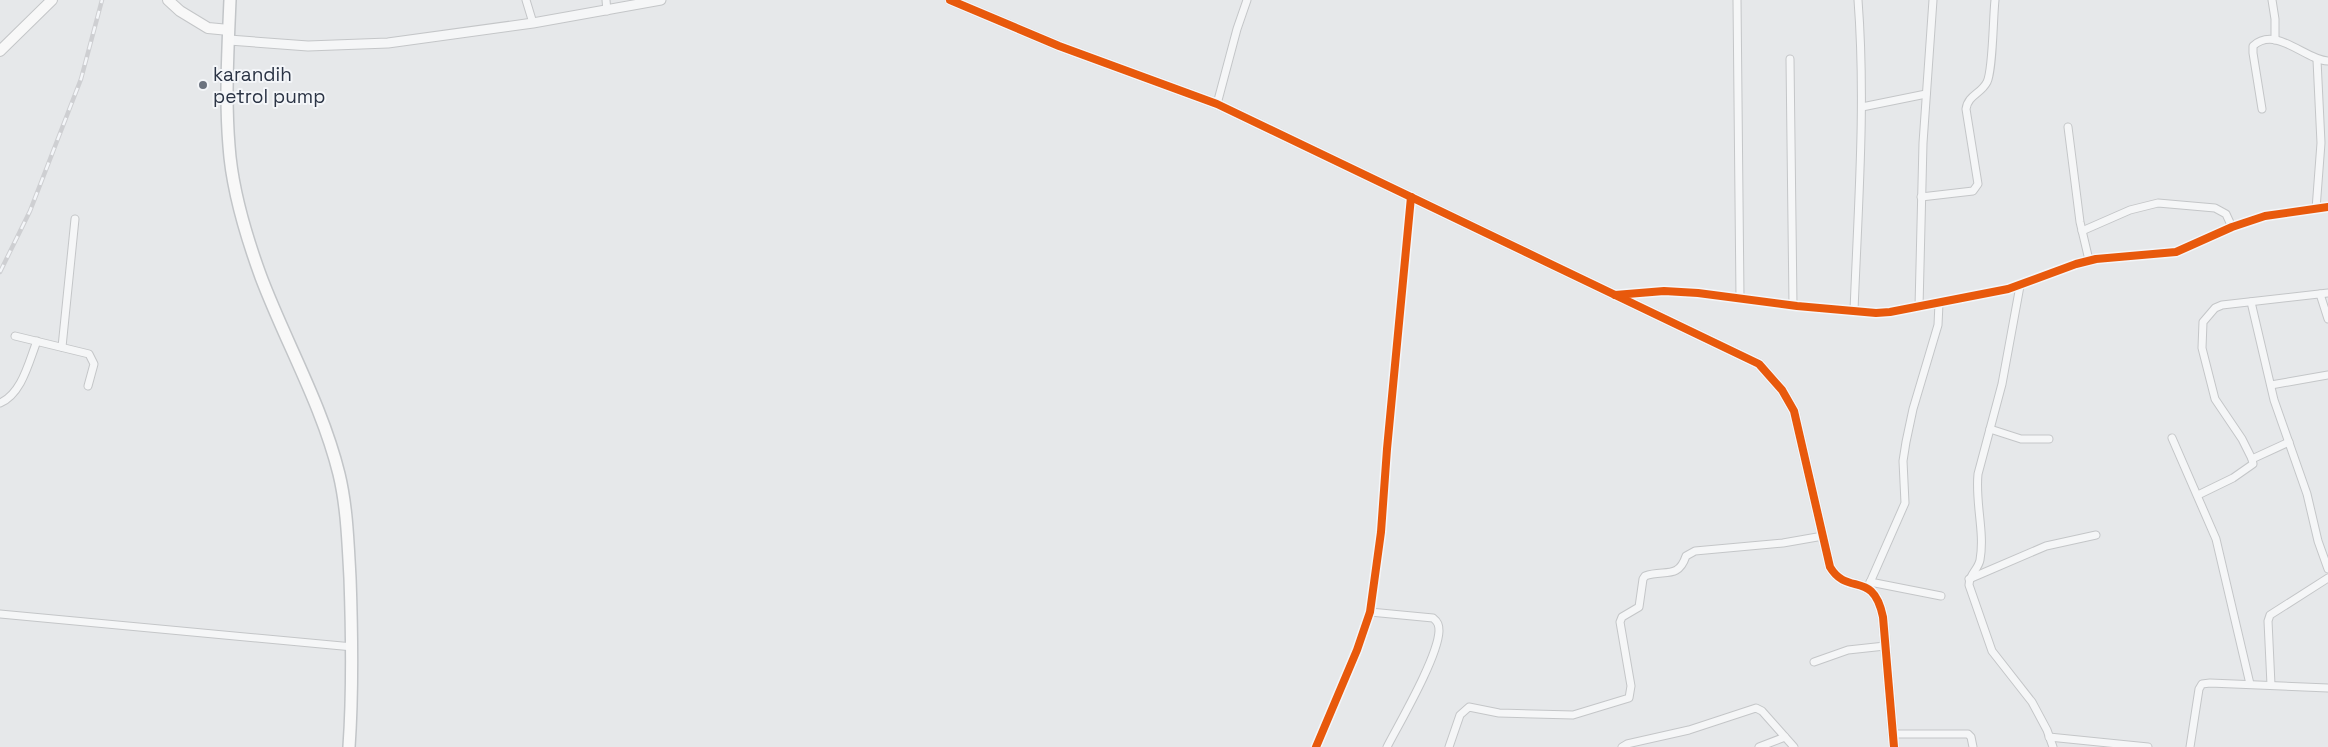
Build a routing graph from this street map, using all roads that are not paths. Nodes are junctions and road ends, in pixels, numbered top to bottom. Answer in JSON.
{"nodes":[{"id":1,"x":52,"y":0,"type":"edge"},
{"id":2,"x":168,"y":0,"type":"edge"},
{"id":3,"x":230,"y":0,"type":"edge"},
{"id":4,"x":526,"y":0,"type":"edge"},
{"id":5,"x":606,"y":0,"type":"edge"},
{"id":6,"x":950,"y":0,"type":"edge"},
{"id":7,"x":1247,"y":0,"type":"edge"},
{"id":8,"x":1737,"y":0,"type":"edge"},
{"id":9,"x":1858,"y":0,"type":"edge"},
{"id":10,"x":1933,"y":0,"type":"edge"},
{"id":11,"x":1995,"y":0,"type":"edge"},
{"id":12,"x":2272,"y":0,"type":"edge"},
{"id":13,"x":656,"y":1,"type":"edge"},
{"id":14,"x":607,"y":11,"type":"junction"},
{"id":15,"x":533,"y":22,"type":"junction"},
{"id":16,"x":229,"y":35,"type":"junction"},
{"id":17,"x":2275,"y":40,"type":"junction"},
{"id":18,"x":0,"y":52,"type":"edge"},
{"id":19,"x":1790,"y":59,"type":"dead end"},
{"id":20,"x":2317,"y":60,"type":"junction"},
{"id":21,"x":2328,"y":61,"type":"edge"},
{"id":22,"x":1926,"y":94,"type":"junction"},
{"id":23,"x":1217,"y":104,"type":"junction"},
{"id":24,"x":1862,"y":107,"type":"junction"},
{"id":25,"x":2262,"y":109,"type":"dead end"},
{"id":26,"x":2068,"y":126,"type":"dead end"},
{"id":27,"x":1411,"y":197,"type":"junction"},
{"id":28,"x":1921,"y":197,"type":"junction"},
{"id":29,"x":2328,"y":207,"type":"edge"},
{"id":30,"x":2316,"y":208,"type":"junction"},
{"id":31,"x":75,"y":219,"type":"dead end"},
{"id":32,"x":2232,"y":227,"type":"junction"},
{"id":33,"x":2082,"y":231,"type":"junction"},
{"id":34,"x":2089,"y":260,"type":"junction"},
{"id":35,"x":2020,"y":286,"type":"junction"},
{"id":36,"x":2324,"y":293,"type":"edge"},
{"id":37,"x":1615,"y":295,"type":"junction"},
{"id":38,"x":1740,"y":298,"type":"junction"},
{"id":39,"x":1939,"y":302,"type":"junction"},
{"id":40,"x":2251,"y":302,"type":"junction"},
{"id":41,"x":1793,"y":305,"type":"junction"},
{"id":42,"x":1919,"y":307,"type":"junction"},
{"id":43,"x":1854,"y":311,"type":"junction"},
{"id":44,"x":2328,"y":320,"type":"edge"},
{"id":45,"x":15,"y":336,"type":"dead end"},
{"id":46,"x":37,"y":341,"type":"junction"},
{"id":47,"x":62,"y":346,"type":"junction"},
{"id":48,"x":2328,"y":374,"type":"edge"},
{"id":49,"x":2270,"y":385,"type":"junction"},
{"id":50,"x":88,"y":386,"type":"dead end"},
{"id":51,"x":0,"y":403,"type":"edge"},
{"id":52,"x":1990,"y":429,"type":"junction"},
{"id":53,"x":2172,"y":438,"type":"dead end"},
{"id":54,"x":2049,"y":439,"type":"dead end"},
{"id":55,"x":2290,"y":442,"type":"junction"},
{"id":56,"x":2252,"y":459,"type":"junction"},
{"id":57,"x":2198,"y":495,"type":"junction"},
{"id":58,"x":2096,"y":535,"type":"dead end"},
{"id":59,"x":1823,"y":536,"type":"junction"},
{"id":60,"x":2328,"y":569,"type":"edge"},
{"id":61,"x":2328,"y":578,"type":"edge"},
{"id":62,"x":1969,"y":579,"type":"junction"},
{"id":63,"x":1869,"y":584,"type":"junction"},
{"id":64,"x":1941,"y":596,"type":"dead end"},
{"id":65,"x":1370,"y":612,"type":"junction"},
{"id":66,"x":0,"y":614,"type":"edge"},
{"id":67,"x":1885,"y":646,"type":"junction"},
{"id":68,"x":353,"y":647,"type":"junction"},
{"id":69,"x":1814,"y":662,"type":"dead end"},
{"id":70,"x":2250,"y":684,"type":"junction"},
{"id":71,"x":2271,"y":685,"type":"junction"},
{"id":72,"x":2328,"y":688,"type":"edge"},
{"id":73,"x":1892,"y":734,"type":"junction"},
{"id":74,"x":1785,"y":736,"type":"junction"},
{"id":75,"x":2049,"y":737,"type":"junction"},
{"id":76,"x":349,"y":747,"type":"edge"},
{"id":77,"x":1316,"y":747,"type":"edge"},
{"id":78,"x":1387,"y":747,"type":"edge"},
{"id":79,"x":1449,"y":747,"type":"edge"},
{"id":80,"x":1622,"y":747,"type":"edge"},
{"id":81,"x":1759,"y":747,"type":"edge"},
{"id":82,"x":1794,"y":747,"type":"edge"},
{"id":83,"x":1894,"y":747,"type":"edge"},
{"id":84,"x":1973,"y":747,"type":"edge"},
{"id":85,"x":2052,"y":747,"type":"edge"},
{"id":86,"x":2148,"y":747,"type":"edge"},
{"id":87,"x":2190,"y":747,"type":"edge"}],
"edges":[{"from":1,"to":18,"type":"main road"},
{"from":2,"to":16,"type":"main road"},
{"from":3,"to":16,"type":"main road"},
{"from":4,"to":15,"type":"street"},
{"from":5,"to":14,"type":"street"},
{"from":6,"to":23,"type":"street"},
{"from":7,"to":23,"type":"street"},
{"from":8,"to":38,"type":"street"},
{"from":9,"to":24,"type":"street"},
{"from":10,"to":22,"type":"street"},
{"from":11,"to":28,"type":"street"},
{"from":12,"to":17,"type":"street"},
{"from":13,"to":14,"type":"street"},
{"from":14,"to":15,"type":"street"},
{"from":15,"to":16,"type":"street"},
{"from":16,"to":68,"type":"main road"},
{"from":17,"to":20,"type":"street"},
{"from":17,"to":25,"type":"street"},
{"from":19,"to":41,"type":"street"},
{"from":20,"to":21,"type":"street"},
{"from":20,"to":30,"type":"street"},
{"from":22,"to":24,"type":"street"},
{"from":22,"to":28,"type":"street"},
{"from":23,"to":27,"type":"street"},
{"from":24,"to":43,"type":"street"},
{"from":26,"to":33,"type":"street"},
{"from":27,"to":37,"type":"street"},
{"from":27,"to":65,"type":"street"},
{"from":28,"to":42,"type":"street"},
{"from":29,"to":30,"type":"street"},
{"from":30,"to":32,"type":"street"},
{"from":31,"to":47,"type":"street"},
{"from":32,"to":33,"type":"street"},
{"from":32,"to":34,"type":"street"},
{"from":33,"to":34,"type":"street"},
{"from":34,"to":35,"type":"street"},
{"from":35,"to":39,"type":"street"},
{"from":35,"to":52,"type":"street"},
{"from":36,"to":40,"type":"street"},
{"from":36,"to":44,"type":"street"},
{"from":37,"to":38,"type":"street"},
{"from":37,"to":59,"type":"street"},
{"from":38,"to":41,"type":"street"},
{"from":39,"to":42,"type":"street"},
{"from":39,"to":63,"type":"street"},
{"from":40,"to":49,"type":"street"},
{"from":40,"to":56,"type":"street"},
{"from":41,"to":43,"type":"street"},
{"from":42,"to":43,"type":"street"},
{"from":45,"to":46,"type":"street"},
{"from":46,"to":47,"type":"street"},
{"from":46,"to":51,"type":"street"},
{"from":47,"to":50,"type":"street"},
{"from":48,"to":49,"type":"street"},
{"from":49,"to":55,"type":"street"},
{"from":52,"to":54,"type":"street"},
{"from":52,"to":62,"type":"street"},
{"from":53,"to":57,"type":"street"},
{"from":55,"to":56,"type":"street"},
{"from":55,"to":60,"type":"street"},
{"from":56,"to":57,"type":"street"},
{"from":57,"to":70,"type":"street"},
{"from":58,"to":62,"type":"street"},
{"from":59,"to":63,"type":"street"},
{"from":59,"to":79,"type":"street"},
{"from":61,"to":71,"type":"street"},
{"from":62,"to":75,"type":"street"},
{"from":63,"to":64,"type":"street"},
{"from":63,"to":67,"type":"street"},
{"from":65,"to":77,"type":"street"},
{"from":65,"to":78,"type":"street"},
{"from":66,"to":68,"type":"street"},
{"from":67,"to":69,"type":"street"},
{"from":67,"to":73,"type":"street"},
{"from":68,"to":76,"type":"main road"},
{"from":70,"to":71,"type":"street"},
{"from":70,"to":87,"type":"street"},
{"from":71,"to":72,"type":"street"},
{"from":73,"to":83,"type":"street"},
{"from":73,"to":84,"type":"street"},
{"from":74,"to":80,"type":"street"},
{"from":74,"to":81,"type":"street"},
{"from":74,"to":82,"type":"street"},
{"from":75,"to":85,"type":"street"},
{"from":75,"to":86,"type":"street"}]}
